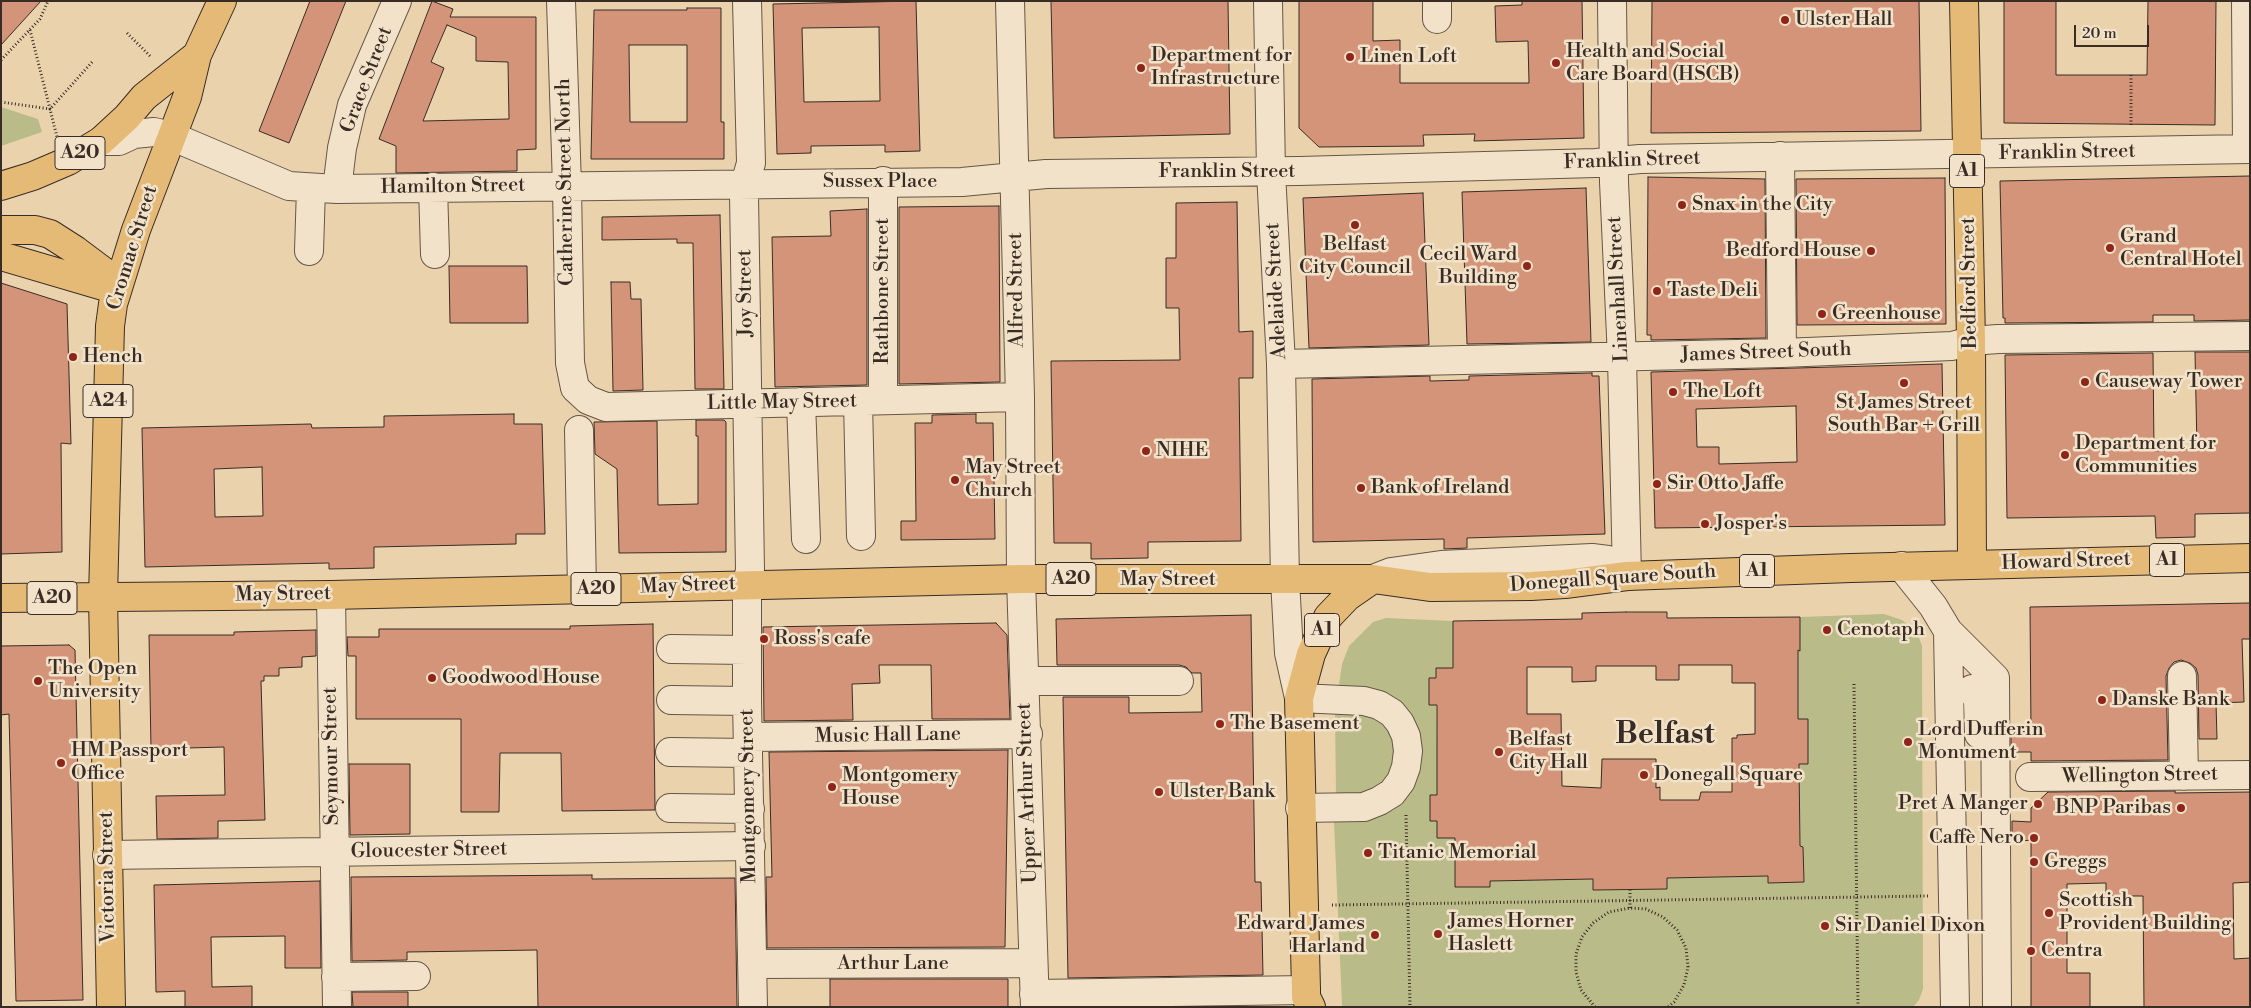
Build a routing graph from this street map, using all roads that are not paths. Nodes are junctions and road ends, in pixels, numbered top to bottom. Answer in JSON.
{"nodes":[{"id":1,"x":222,"y":1,"type":"edge"},
{"id":2,"x":397,"y":1,"type":"edge"},
{"id":3,"x":561,"y":1,"type":"edge"},
{"id":4,"x":747,"y":1,"type":"edge"},
{"id":5,"x":1010,"y":1,"type":"edge"},
{"id":6,"x":1268,"y":1,"type":"edge"},
{"id":7,"x":1612,"y":1,"type":"edge"},
{"id":8,"x":1964,"y":1,"type":"edge"},
{"id":9,"x":2246,"y":1,"type":"edge"},
{"id":10,"x":197,"y":55,"type":"junction"},
{"id":11,"x":171,"y":136,"type":"junction"},
{"id":12,"x":101,"y":141,"type":"junction"},
{"id":13,"x":2248,"y":149,"type":"edge"},
{"id":14,"x":1967,"y":155,"type":"junction"},
{"id":15,"x":1780,"y":156,"type":"junction"},
{"id":16,"x":1614,"y":162,"type":"junction"},
{"id":17,"x":1271,"y":172,"type":"junction"},
{"id":18,"x":1015,"y":176,"type":"junction"},
{"id":19,"x":882,"y":181,"type":"junction"},
{"id":20,"x":745,"y":184,"type":"junction"},
{"id":21,"x":1,"y":186,"type":"edge"},
{"id":22,"x":567,"y":186,"type":"junction"},
{"id":23,"x":433,"y":187,"type":"junction"},
{"id":24,"x":324,"y":189,"type":"junction"},
{"id":25,"x":1,"y":230,"type":"edge"},
{"id":26,"x":309,"y":251,"type":"dead end"},
{"id":27,"x":435,"y":254,"type":"dead end"},
{"id":28,"x":1,"y":256,"type":"edge"},
{"id":29,"x":118,"y":286,"type":"junction"},
{"id":30,"x":2250,"y":336,"type":"edge"},
{"id":31,"x":1971,"y":341,"type":"junction"},
{"id":32,"x":1782,"y":353,"type":"junction"},
{"id":33,"x":1622,"y":358,"type":"junction"},
{"id":34,"x":570,"y":363,"type":"joint"},
{"id":35,"x":1281,"y":364,"type":"junction"},
{"id":36,"x":1020,"y":397,"type":"junction"},
{"id":37,"x":870,"y":401,"type":"junction"},
{"id":38,"x":801,"y":402,"type":"junction"},
{"id":39,"x":748,"y":404,"type":"junction"},
{"id":40,"x":579,"y":430,"type":"dead end"},
{"id":41,"x":861,"y":536,"type":"dead end"},
{"id":42,"x":806,"y":539,"type":"dead end"},
{"id":43,"x":2250,"y":558,"type":"edge"},
{"id":44,"x":1972,"y":565,"type":"junction"},
{"id":45,"x":1901,"y":566,"type":"junction"},
{"id":46,"x":1627,"y":576,"type":"junction"},
{"id":47,"x":1021,"y":579,"type":"junction"},
{"id":48,"x":1373,"y":579,"type":"junction"},
{"id":49,"x":1285,"y":580,"type":"junction"},
{"id":50,"x":747,"y":584,"type":"junction"},
{"id":51,"x":582,"y":589,"type":"junction"},
{"id":52,"x":331,"y":595,"type":"junction"},
{"id":53,"x":103,"y":597,"type":"junction"},
{"id":54,"x":1,"y":598,"type":"edge"},
{"id":55,"x":1948,"y":631,"type":"junction"},
{"id":56,"x":671,"y":649,"type":"dead end"},
{"id":57,"x":747,"y":650,"type":"junction"},
{"id":58,"x":2182,"y":676,"type":"dead end"},
{"id":59,"x":1025,"y":681,"type":"junction"},
{"id":60,"x":1179,"y":682,"type":"dead end"},
{"id":61,"x":1299,"y":698,"type":"junction"},
{"id":62,"x":671,"y":700,"type":"dead end"},
{"id":63,"x":747,"y":701,"type":"junction"},
{"id":64,"x":1028,"y":734,"type":"junction"},
{"id":65,"x":748,"y":745,"type":"junction"},
{"id":66,"x":670,"y":752,"type":"dead end"},
{"id":67,"x":2250,"y":775,"type":"edge"},
{"id":68,"x":2184,"y":776,"type":"junction"},
{"id":69,"x":2030,"y":777,"type":"dead end"},
{"id":70,"x":670,"y":808,"type":"dead end"},
{"id":71,"x":1300,"y":808,"type":"junction"},
{"id":72,"x":750,"y":809,"type":"junction"},
{"id":73,"x":751,"y":846,"type":"junction"},
{"id":74,"x":334,"y":852,"type":"junction"},
{"id":75,"x":107,"y":855,"type":"junction"},
{"id":76,"x":1033,"y":963,"type":"junction"},
{"id":77,"x":752,"y":964,"type":"junction"},
{"id":78,"x":416,"y":976,"type":"dead end"},
{"id":79,"x":336,"y":977,"type":"junction"},
{"id":80,"x":1034,"y":1000,"type":"edge"},
{"id":81,"x":1306,"y":1000,"type":"edge"},
{"id":82,"x":111,"y":1007,"type":"edge"},
{"id":83,"x":337,"y":1007,"type":"edge"},
{"id":84,"x":753,"y":1007,"type":"edge"},
{"id":85,"x":1955,"y":1007,"type":"edge"},
{"id":86,"x":1968,"y":1007,"type":"edge"},
{"id":87,"x":1980,"y":1007,"type":"edge"},
{"id":88,"x":1997,"y":1007,"type":"edge"}],
"edges":[{"from":1,"to":10,"type":"main road","name":"Cromac Street","number":"A24"},
{"from":2,"to":24,"type":"street","name":"Grace Street"},
{"from":3,"to":22,"type":"street","name":"Catherine Street North"},
{"from":4,"to":20,"type":"street","name":"Joy Street"},
{"from":5,"to":18,"type":"street","name":"Alfred Street"},
{"from":6,"to":17,"type":"street","name":"Adelaide Street"},
{"from":7,"to":16,"type":"street","name":"Linenhall Street"},
{"from":8,"to":14,"type":"main road","name":"Bedford Street","number":"A1"},
{"from":9,"to":13,"type":"street"},
{"from":10,"to":11,"type":"main road","name":"Cromac Street","number":"A24"},
{"from":10,"to":12,"type":"main road","number":"A20"},
{"from":11,"to":12,"type":"street","name":"Hamilton Street"},
{"from":11,"to":24,"type":"street","name":"Hamilton Street"},
{"from":11,"to":29,"type":"main road","name":"Cromac Street","number":"A24"},
{"from":12,"to":21,"type":"main road","number":"A20"},
{"from":13,"to":14,"type":"street","name":"Franklin Street"},
{"from":14,"to":15,"type":"street","name":"Franklin Street"},
{"from":14,"to":31,"type":"main road","name":"Bedford Street","number":"A1"},
{"from":15,"to":16,"type":"street","name":"Franklin Street"},
{"from":15,"to":32,"type":"street"},
{"from":16,"to":17,"type":"street","name":"Franklin Street"},
{"from":16,"to":33,"type":"street","name":"Linenhall Street"},
{"from":17,"to":18,"type":"street","name":"Franklin Street"},
{"from":17,"to":35,"type":"street","name":"Adelaide Street"},
{"from":18,"to":19,"type":"street","name":"Sussex Place"},
{"from":18,"to":36,"type":"street","name":"Alfred Street"},
{"from":19,"to":20,"type":"street","name":"Sussex Place"},
{"from":19,"to":37,"type":"street","name":"Rathbone Street"},
{"from":20,"to":22,"type":"street","name":"Hamilton Street"},
{"from":20,"to":39,"type":"street","name":"Joy Street"},
{"from":22,"to":23,"type":"street","name":"Hamilton Street"},
{"from":22,"to":34,"type":"street","name":"Catherine Street North"},
{"from":23,"to":24,"type":"street","name":"Hamilton Street"},
{"from":23,"to":27,"type":"street"},
{"from":24,"to":26,"type":"street","name":"Grace Street"},
{"from":25,"to":29,"type":"main road"},
{"from":28,"to":29,"type":"main road"},
{"from":29,"to":53,"type":"main road","name":"Cromac Street","number":"A24"},
{"from":30,"to":31,"type":"street","name":"James Street South"},
{"from":31,"to":32,"type":"street","name":"James Street South"},
{"from":31,"to":44,"type":"main road","name":"Bedford Street","number":"A1"},
{"from":32,"to":33,"type":"street","name":"James Street South"},
{"from":33,"to":35,"type":"street","name":"James Street South"},
{"from":33,"to":46,"type":"street","name":"Linenhall Street"},
{"from":34,"to":39,"type":"street","name":"Little May Street"},
{"from":35,"to":49,"type":"street","name":"Adelaide Street"},
{"from":36,"to":37,"type":"street","name":"Little May Street"},
{"from":36,"to":47,"type":"street","name":"Alfred Street"},
{"from":37,"to":38,"type":"street","name":"Little May Street"},
{"from":37,"to":41,"type":"street","name":"Rathbone Street"},
{"from":38,"to":39,"type":"street","name":"Little May Street"},
{"from":38,"to":42,"type":"street"},
{"from":39,"to":50,"type":"street","name":"Joy Street"},
{"from":40,"to":51,"type":"street"},
{"from":43,"to":44,"type":"main road","name":"Howard Street","number":"A1"},
{"from":44,"to":45,"type":"main road","name":"Donegall Square South","number":"A1"},
{"from":45,"to":46,"type":"main road","name":"Donegall Square South","number":"A1"},
{"from":45,"to":55,"type":"street"},
{"from":46,"to":48,"type":"main road","name":"Donegall Square South","number":"A1"},
{"from":47,"to":49,"type":"main road","name":"May Street","number":"A20"},
{"from":47,"to":50,"type":"main road","name":"May Street","number":"A20"},
{"from":47,"to":59,"type":"street","name":"Upper Arthur Street"},
{"from":48,"to":49,"type":"main road","name":"Donegall Square South","number":"A20"},
{"from":48,"to":61,"type":"main road","number":"A1"},
{"from":49,"to":61,"type":"street","name":"Adelaide Street"},
{"from":50,"to":51,"type":"main road","name":"May Street","number":"A20"},
{"from":50,"to":57,"type":"street","name":"Montgomery Street"},
{"from":51,"to":52,"type":"main road","name":"May Street","number":"A20"},
{"from":52,"to":53,"type":"main road","name":"May Street","number":"A20"},
{"from":52,"to":74,"type":"street","name":"Seymour Street"},
{"from":53,"to":54,"type":"main road","name":"May Street","number":"A20"},
{"from":53,"to":75,"type":"main road","name":"Victoria Street","number":"A24"},
{"from":55,"to":85,"type":"street"},
{"from":55,"to":88,"type":"street"},
{"from":56,"to":57,"type":"street"},
{"from":57,"to":63,"type":"street","name":"Montgomery Street"},
{"from":58,"to":68,"type":"street"},
{"from":59,"to":60,"type":"street"},
{"from":59,"to":64,"type":"street","name":"Upper Arthur Street"},
{"from":61,"to":71,"type":"main road","number":"A1"},
{"from":61,"to":71,"type":"street"},
{"from":62,"to":63,"type":"street"},
{"from":63,"to":65,"type":"street","name":"Montgomery Street"},
{"from":64,"to":65,"type":"street","name":"Music Hall Lane"},
{"from":64,"to":76,"type":"street","name":"Upper Arthur Street"},
{"from":65,"to":66,"type":"street","name":"Music Hall Lane"},
{"from":65,"to":72,"type":"street","name":"Montgomery Street"},
{"from":67,"to":68,"type":"street","name":"Wellington Street"},
{"from":68,"to":69,"type":"street","name":"Wellington Street"},
{"from":70,"to":72,"type":"street"},
{"from":71,"to":81,"type":"main road","number":"A1"},
{"from":72,"to":73,"type":"street","name":"Montgomery Street"},
{"from":73,"to":74,"type":"street","name":"Gloucester Street"},
{"from":73,"to":77,"type":"street","name":"Montgomery Street"},
{"from":74,"to":75,"type":"street","name":"Gloucester Street"},
{"from":74,"to":79,"type":"street","name":"Seymour Street"},
{"from":75,"to":82,"type":"main road","name":"Victoria Street","number":"A24"},
{"from":76,"to":77,"type":"street","name":"Arthur Lane"},
{"from":76,"to":80,"type":"street","name":"Upper Arthur Street"},
{"from":77,"to":84,"type":"street","name":"Montgomery Street"},
{"from":78,"to":79,"type":"street"},
{"from":79,"to":83,"type":"street","name":"Seymour Street"},
{"from":80,"to":81,"type":"street"},
{"from":86,"to":87,"type":"street"}]}
